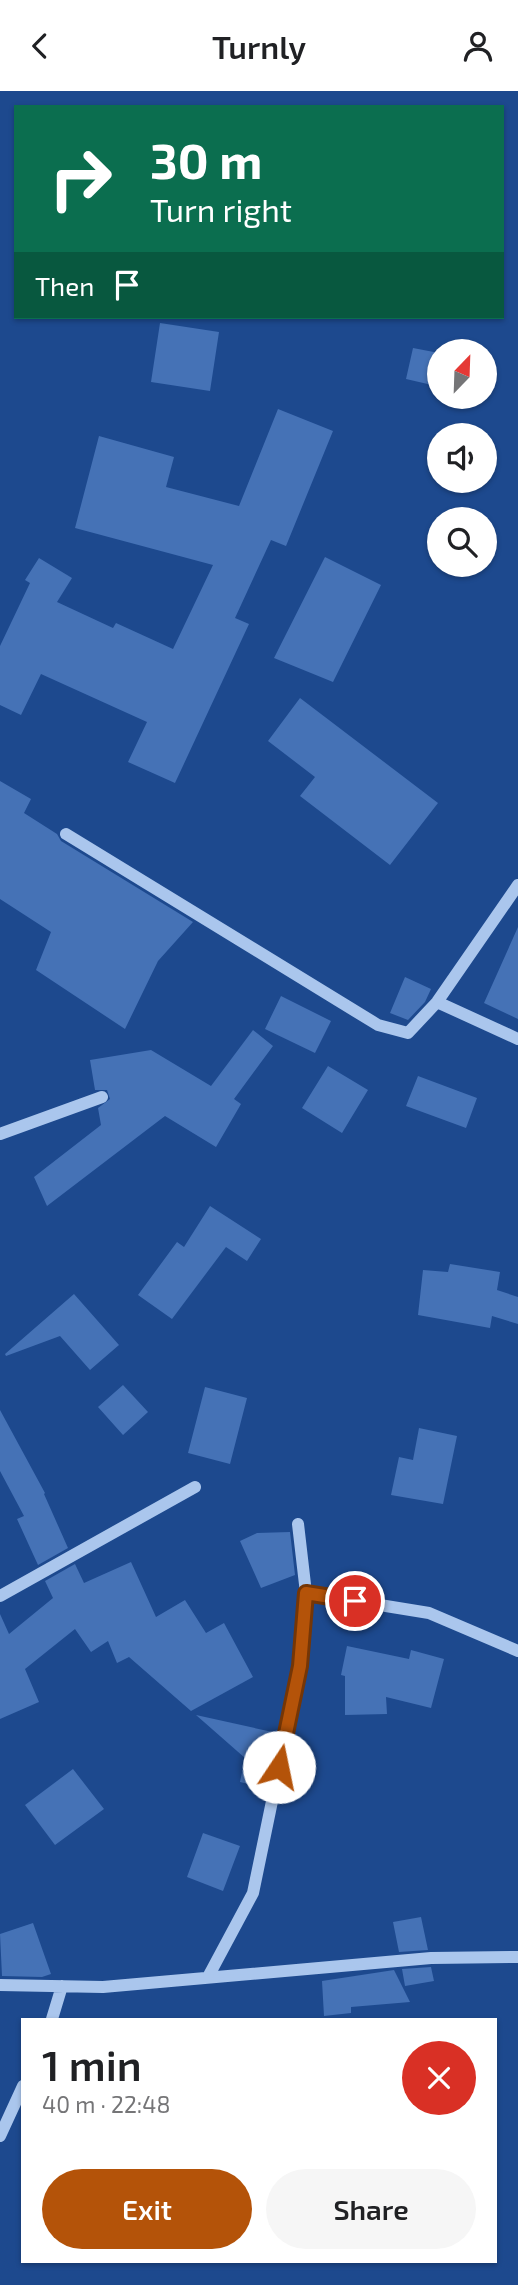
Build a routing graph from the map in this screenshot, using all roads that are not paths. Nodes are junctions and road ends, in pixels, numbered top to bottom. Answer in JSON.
{"nodes":[{"id":1,"x":66,"y":834,"type":"dead end"},
{"id":2,"x":518,"y":885,"type":"edge"},
{"id":3,"x":437,"y":1002,"type":"junction"},
{"id":4,"x":518,"y":1039,"type":"edge"},
{"id":5,"x":102,"y":1097,"type":"dead end"},
{"id":6,"x":0,"y":1134,"type":"edge"},
{"id":7,"x":195,"y":1487,"type":"dead end"},
{"id":8,"x":298,"y":1524,"type":"dead end"},
{"id":9,"x":306,"y":1593,"type":"junction"},
{"id":10,"x":0,"y":1596,"type":"edge"},
{"id":11,"x":518,"y":1651,"type":"edge"},
{"id":12,"x":518,"y":1957,"type":"edge"},
{"id":13,"x":208,"y":1977,"type":"junction"},
{"id":14,"x":0,"y":1985,"type":"edge"},
{"id":15,"x":62,"y":1986,"type":"junction"},
{"id":16,"x":52,"y":2018,"type":"edge"},
{"id":17,"x":21,"y":2089,"type":"edge"},
{"id":18,"x":0,"y":2136,"type":"edge"}],
"edges":[{"from":1,"to":3,"type":"street"},
{"from":2,"to":3,"type":"street"},
{"from":3,"to":4,"type":"street"},
{"from":5,"to":6,"type":"street"},
{"from":7,"to":10,"type":"street"},
{"from":8,"to":9,"type":"street"},
{"from":9,"to":11,"type":"street"},
{"from":9,"to":13,"type":"street"},
{"from":12,"to":13,"type":"street"},
{"from":13,"to":15,"type":"street"},
{"from":14,"to":15,"type":"street"},
{"from":15,"to":16,"type":"street"},
{"from":17,"to":18,"type":"street"}]}
